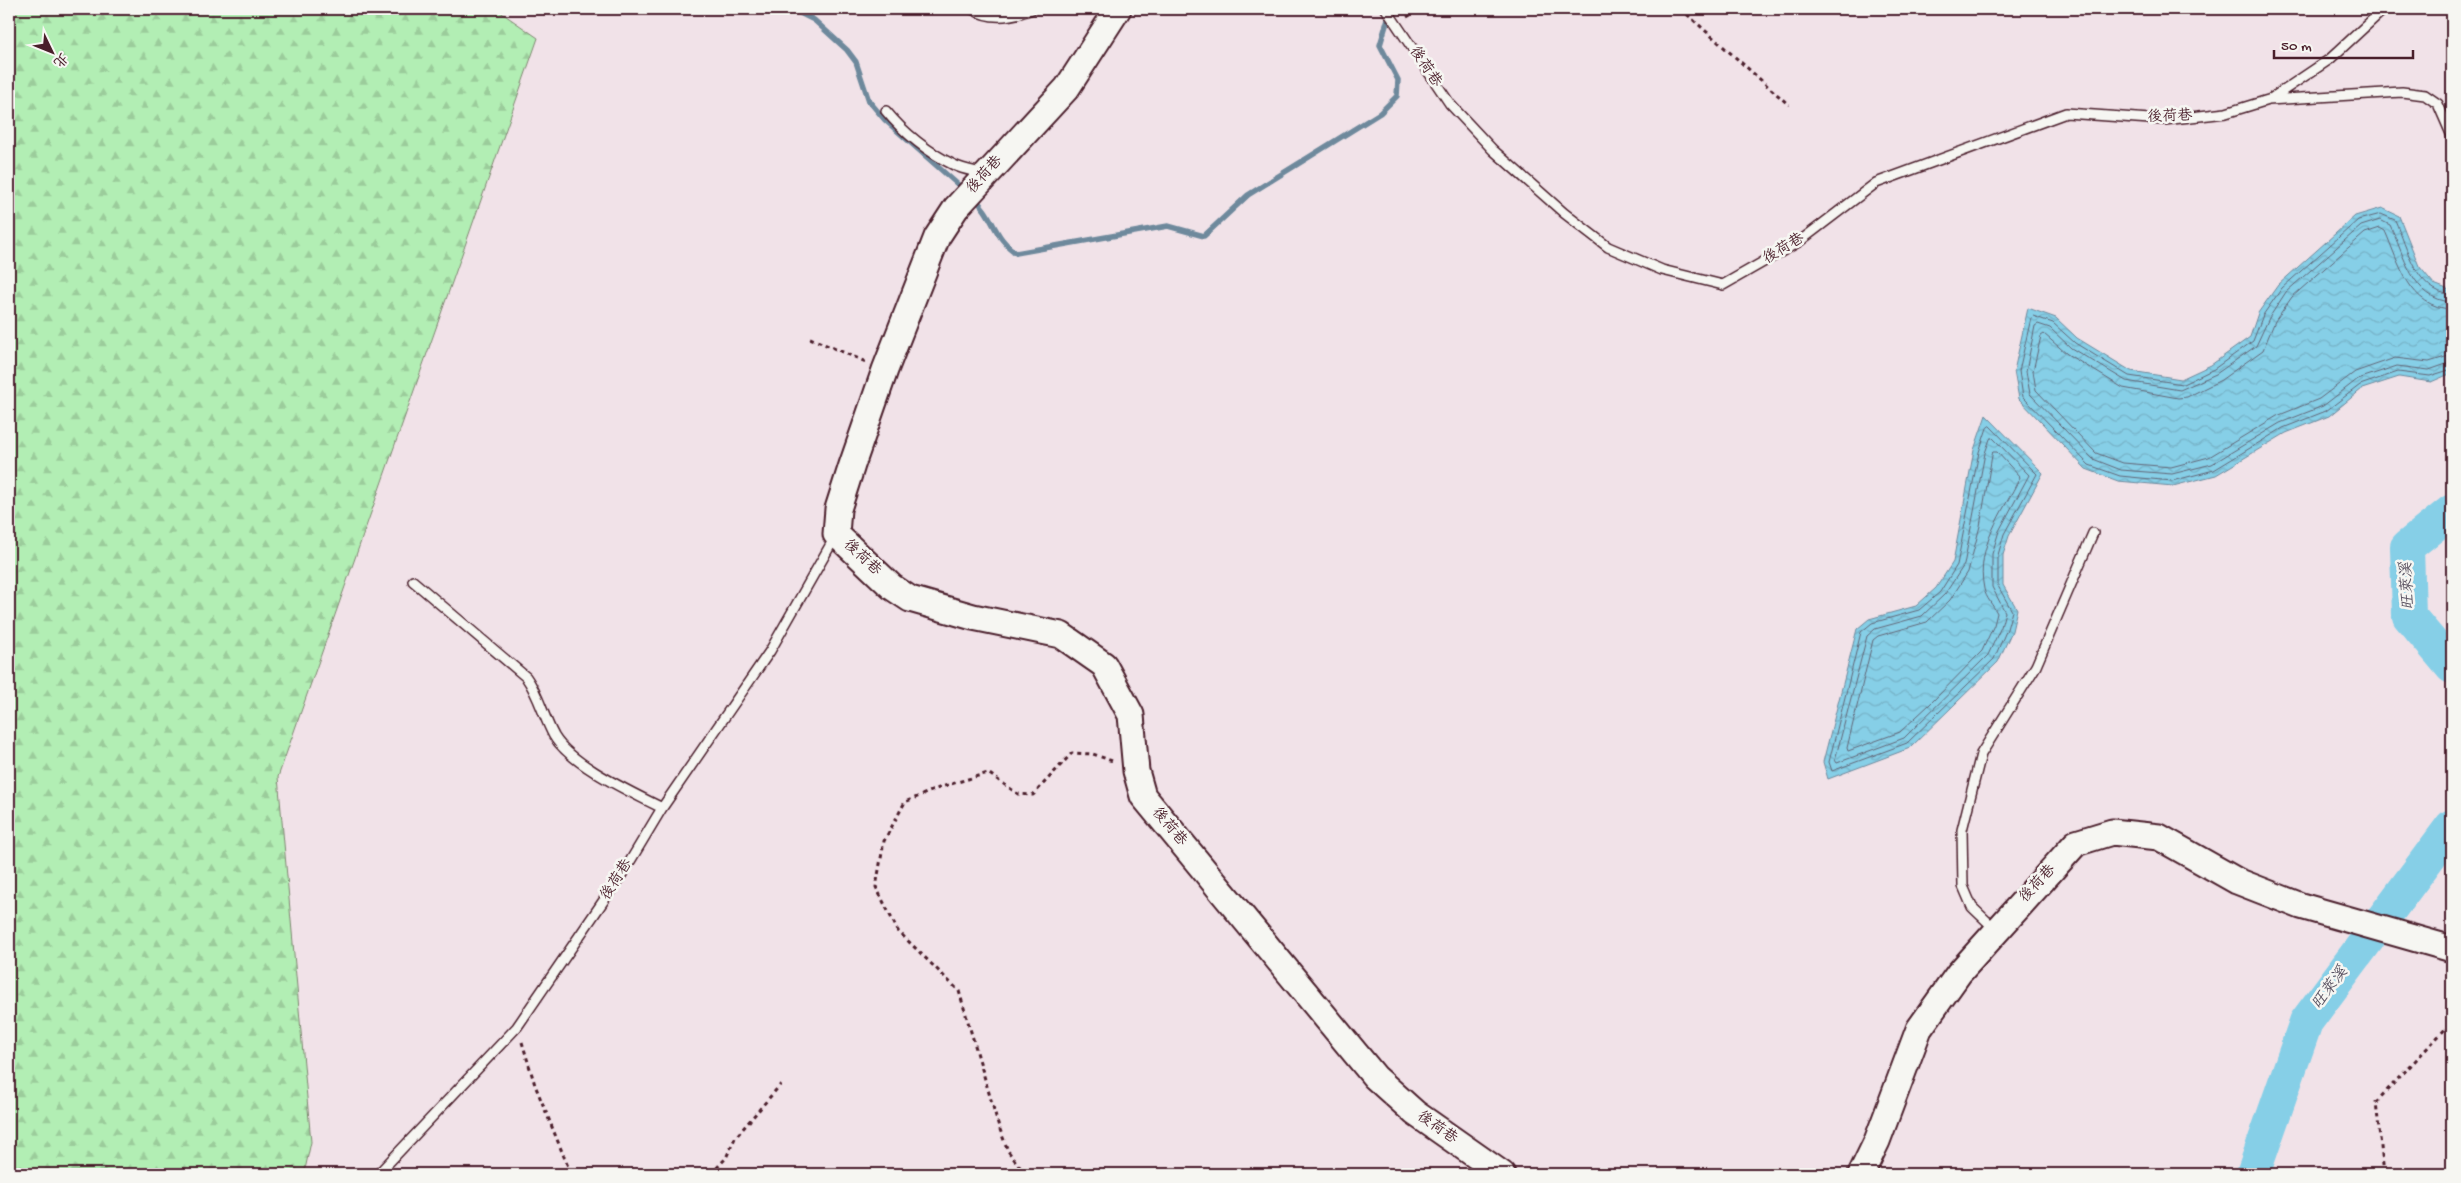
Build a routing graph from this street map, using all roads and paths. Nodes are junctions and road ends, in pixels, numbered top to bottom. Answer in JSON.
{"nodes":[{"id":1,"x":972,"y":9,"type":"edge"},
{"id":2,"x":1032,"y":9,"type":"edge"},
{"id":3,"x":1118,"y":9,"type":"edge"},
{"id":4,"x":1386,"y":9,"type":"edge"},
{"id":5,"x":1681,"y":9,"type":"edge"},
{"id":6,"x":2384,"y":9,"type":"edge"},
{"id":7,"x":2268,"y":100,"type":"junction"},
{"id":8,"x":1789,"y":105,"type":"dead end"},
{"id":9,"x":886,"y":111,"type":"dead end"},
{"id":10,"x":2452,"y":136,"type":"edge"},
{"id":11,"x":985,"y":174,"type":"junction"},
{"id":12,"x":810,"y":338,"type":"dead end"},
{"id":13,"x":885,"y":370,"type":"junction"},
{"id":14,"x":2093,"y":533,"type":"dead end"},
{"id":15,"x":836,"y":534,"type":"junction"},
{"id":16,"x":414,"y":581,"type":"dead end"},
{"id":17,"x":1136,"y":771,"type":"junction"},
{"id":18,"x":662,"y":808,"type":"junction"},
{"id":19,"x":1995,"y":930,"type":"junction"},
{"id":20,"x":2442,"y":945,"type":"edge"},
{"id":21,"x":2452,"y":1022,"type":"edge"},
{"id":22,"x":517,"y":1027,"type":"junction"},
{"id":23,"x":781,"y":1084,"type":"dead end"},
{"id":24,"x":378,"y":1174,"type":"edge"},
{"id":25,"x":571,"y":1174,"type":"edge"},
{"id":26,"x":711,"y":1174,"type":"edge"},
{"id":27,"x":1024,"y":1174,"type":"edge"},
{"id":28,"x":1502,"y":1174,"type":"edge"},
{"id":29,"x":1861,"y":1174,"type":"edge"},
{"id":30,"x":2384,"y":1174,"type":"edge"}],
"edges":[{"from":1,"to":2,"type":"lane"},
{"from":3,"to":11,"type":"street","name":"後荷巷"},
{"from":4,"to":7,"type":"lane","name":"後荷巷"},
{"from":5,"to":8,"type":"path"},
{"from":6,"to":7,"type":"lane","name":"後荷巷"},
{"from":7,"to":10,"type":"lane","name":"後荷巷"},
{"from":9,"to":11,"type":"lane"},
{"from":11,"to":13,"type":"street","name":"後荷巷"},
{"from":12,"to":13,"type":"path"},
{"from":13,"to":15,"type":"street","name":"後荷巷"},
{"from":14,"to":19,"type":"lane"},
{"from":15,"to":17,"type":"street","name":"後荷巷"},
{"from":15,"to":18,"type":"lane","name":"後荷巷"},
{"from":16,"to":18,"type":"lane"},
{"from":17,"to":27,"type":"path"},
{"from":17,"to":28,"type":"street","name":"後荷巷"},
{"from":18,"to":22,"type":"lane","name":"後荷巷"},
{"from":19,"to":20,"type":"street","name":"後荷巷"},
{"from":19,"to":29,"type":"street","name":"後荷巷"},
{"from":21,"to":30,"type":"path"},
{"from":22,"to":24,"type":"lane","name":"後荷巷"},
{"from":22,"to":25,"type":"path"},
{"from":23,"to":26,"type":"path"}]}
